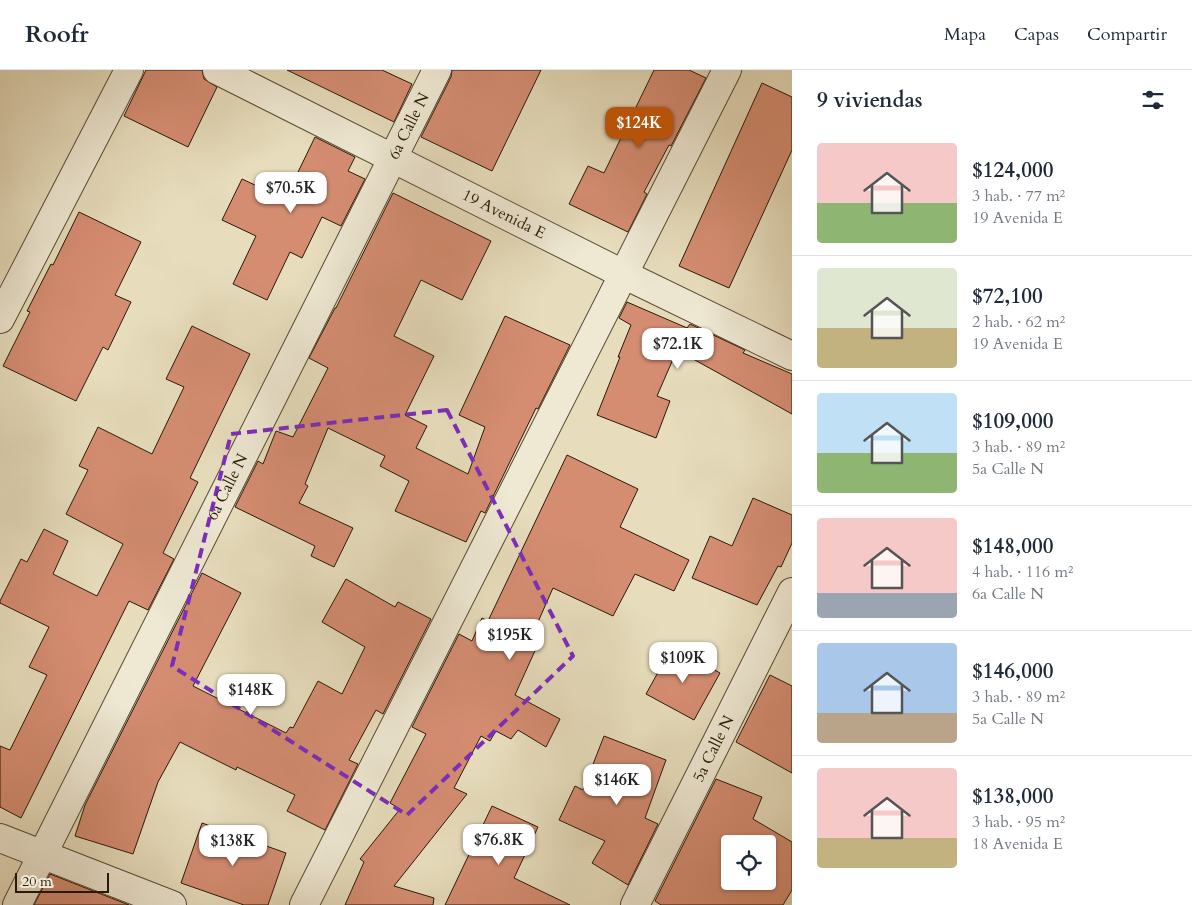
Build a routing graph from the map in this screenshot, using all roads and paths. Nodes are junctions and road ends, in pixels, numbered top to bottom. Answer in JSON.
{"nodes":[{"id":1,"x":129,"y":70,"type":"edge"},
{"id":2,"x":218,"y":70,"type":"edge"},
{"id":3,"x":437,"y":70,"type":"edge"},
{"id":4,"x":727,"y":70,"type":"edge"},
{"id":5,"x":393,"y":157,"type":"junction"},
{"id":6,"x":623,"y":274,"type":"junction"},
{"id":7,"x":0,"y":319,"type":"edge"},
{"id":8,"x":792,"y":356,"type":"edge"},
{"id":9,"x":792,"y":592,"type":"edge"},
{"id":10,"x":0,"y":838,"type":"edge"},
{"id":11,"x":42,"y":855,"type":"junction"},
{"id":12,"x":17,"y":905,"type":"edge"},
{"id":13,"x":172,"y":905,"type":"edge"},
{"id":14,"x":304,"y":905,"type":"edge"},
{"id":15,"x":635,"y":905,"type":"edge"}],
"edges":[{"from":1,"to":7,"type":"street"},
{"from":2,"to":5,"type":"street","name":"19 Avenida E"},
{"from":3,"to":5,"type":"street","name":"6a Calle N"},
{"from":4,"to":6,"type":"street"},
{"from":5,"to":6,"type":"street","name":"19 Avenida E"},
{"from":5,"to":11,"type":"street","name":"6a Calle N"},
{"from":6,"to":8,"type":"street","name":"19 Avenida E"},
{"from":6,"to":14,"type":"street"},
{"from":9,"to":15,"type":"street","name":"5a Calle N"},
{"from":10,"to":11,"type":"street"},
{"from":11,"to":12,"type":"street","name":"6a Calle N"},
{"from":11,"to":13,"type":"street"}]}
